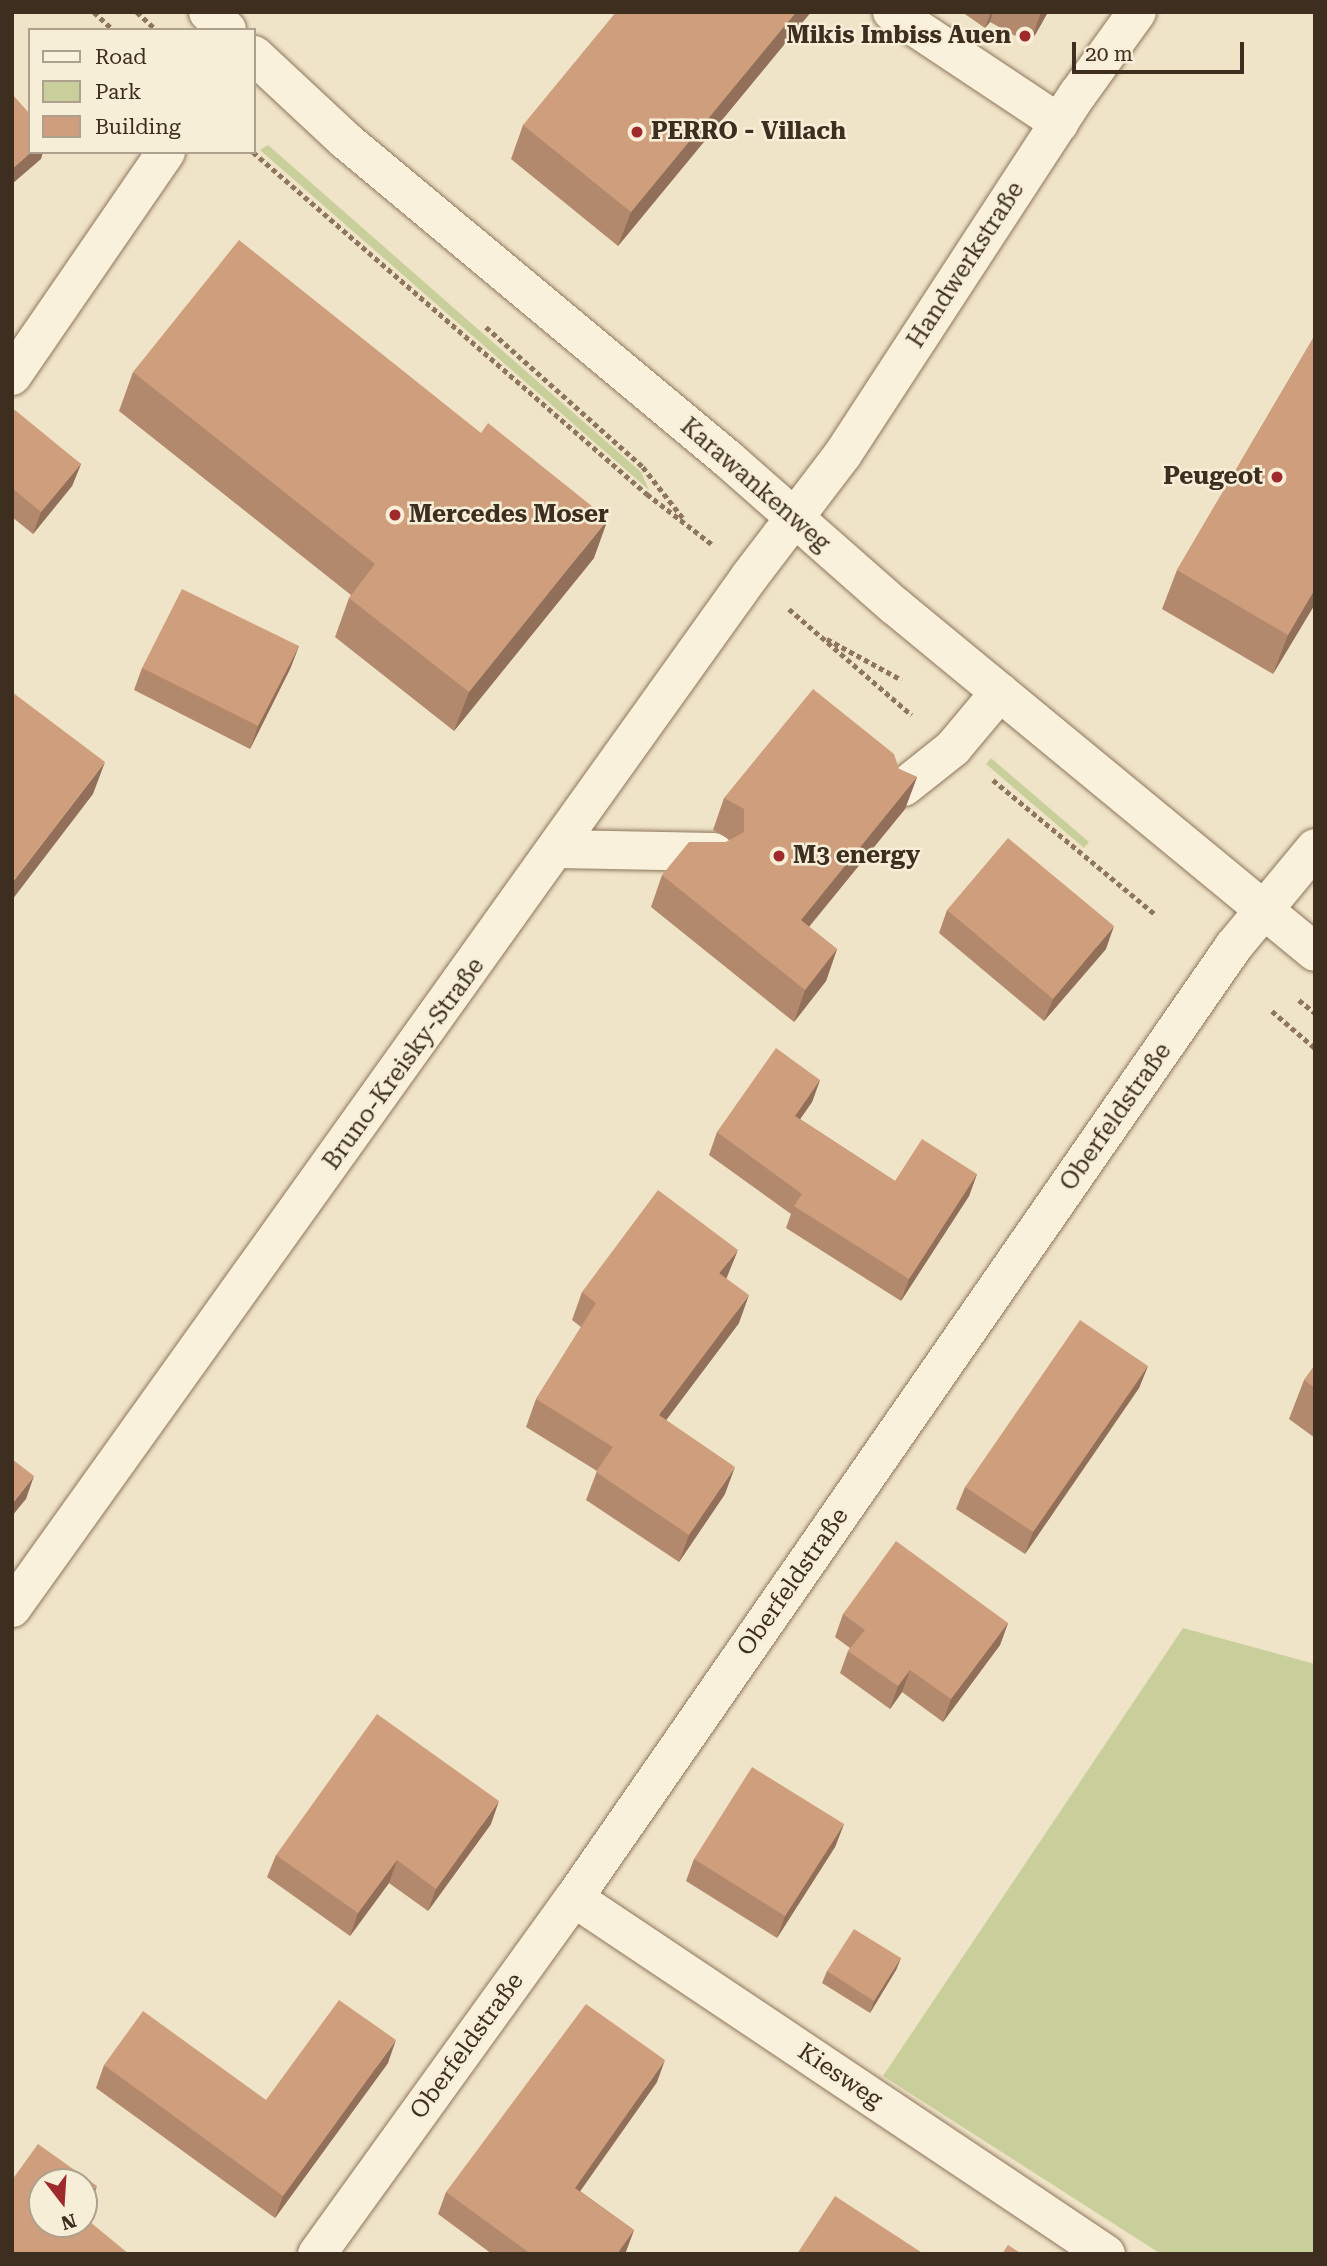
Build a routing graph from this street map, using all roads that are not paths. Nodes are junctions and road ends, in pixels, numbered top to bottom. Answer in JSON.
{"nodes":[{"id":1,"x":208,"y":12,"type":"edge"},
{"id":2,"x":892,"y":12,"type":"edge"},
{"id":3,"x":1137,"y":12,"type":"edge"},
{"id":4,"x":225,"y":28,"type":"edge"},
{"id":5,"x":256,"y":57,"type":"edge"},
{"id":6,"x":1059,"y":123,"type":"junction"},
{"id":7,"x":165,"y":154,"type":"edge"},
{"id":8,"x":12,"y":376,"type":"edge"},
{"id":9,"x":793,"y":517,"type":"junction"},
{"id":10,"x":1000,"y":692,"type":"junction"},
{"id":11,"x":904,"y":787,"type":"edge"},
{"id":12,"x":1315,"y":848,"type":"edge"},
{"id":13,"x":559,"y":849,"type":"junction"},
{"id":14,"x":714,"y":852,"type":"edge"},
{"id":15,"x":1263,"y":907,"type":"junction"},
{"id":16,"x":1315,"y":952,"type":"edge"},
{"id":17,"x":12,"y":1608,"type":"edge"},
{"id":18,"x":574,"y":1898,"type":"junction"},
{"id":19,"x":317,"y":2254,"type":"edge"},
{"id":20,"x":1107,"y":2254,"type":"edge"}],
"edges":[{"from":1,"to":4,"type":"street"},
{"from":2,"to":6,"type":"street"},
{"from":3,"to":6,"type":"street","name":"Handwerkstraße"},
{"from":5,"to":9,"type":"street","name":"Karawankenweg"},
{"from":6,"to":9,"type":"street","name":"Handwerkstraße"},
{"from":7,"to":8,"type":"street"},
{"from":9,"to":10,"type":"street","name":"Karawankenweg"},
{"from":9,"to":13,"type":"street","name":"Bruno-Kreisky-Straße"},
{"from":10,"to":11,"type":"street"},
{"from":10,"to":15,"type":"street","name":"Karawankenweg"},
{"from":12,"to":15,"type":"street"},
{"from":13,"to":14,"type":"street"},
{"from":13,"to":17,"type":"street","name":"Bruno-Kreisky-Straße"},
{"from":15,"to":16,"type":"street","name":"Karawankenweg"},
{"from":15,"to":18,"type":"street","name":"Oberfeldstraße"},
{"from":18,"to":19,"type":"street","name":"Oberfeldstraße"},
{"from":18,"to":20,"type":"street","name":"Kiesweg"}]}
